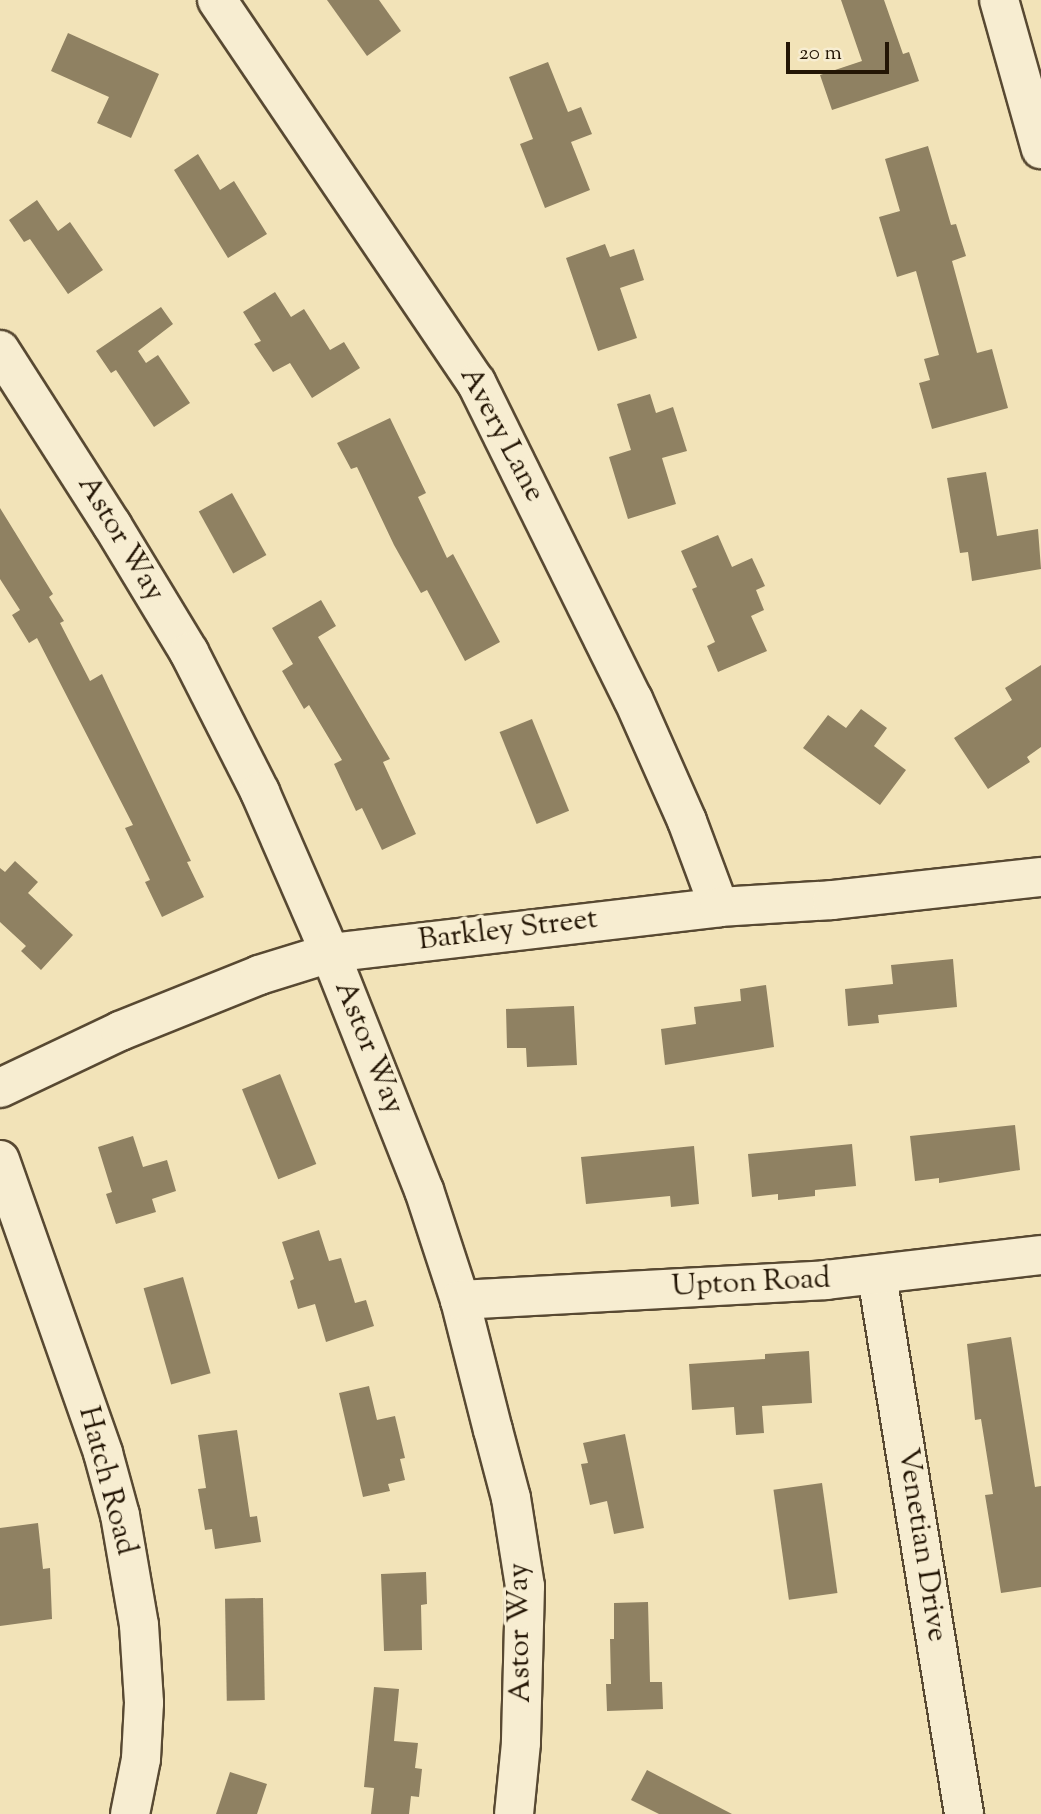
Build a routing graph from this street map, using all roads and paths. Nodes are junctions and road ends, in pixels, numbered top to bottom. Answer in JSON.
{"nodes":[{"id":1,"x":217,"y":0,"type":"edge"},
{"id":2,"x":999,"y":0,"type":"edge"},
{"id":3,"x":1041,"y":149,"type":"edge"},
{"id":4,"x":0,"y":350,"type":"edge"},
{"id":5,"x":1041,"y":877,"type":"edge"},
{"id":6,"x":719,"y":906,"type":"junction"},
{"id":7,"x":330,"y":953,"type":"junction"},
{"id":8,"x":0,"y":1088,"type":"edge"},
{"id":9,"x":0,"y":1160,"type":"edge"},
{"id":10,"x":1041,"y":1255,"type":"edge"},
{"id":11,"x":877,"y":1276,"type":"junction"},
{"id":12,"x":460,"y":1300,"type":"junction"},
{"id":13,"x":130,"y":1814,"type":"edge"},
{"id":14,"x":514,"y":1814,"type":"edge"},
{"id":15,"x":964,"y":1814,"type":"edge"}],
"edges":[{"from":1,"to":6,"type":"street","name":"Avery Lane"},
{"from":2,"to":3,"type":"street"},
{"from":4,"to":7,"type":"street","name":"Astor Way"},
{"from":5,"to":6,"type":"street","name":"Barkley Street"},
{"from":6,"to":7,"type":"street","name":"Barkley Street"},
{"from":7,"to":8,"type":"street","name":"Barkley Street"},
{"from":7,"to":12,"type":"street","name":"Astor Way"},
{"from":9,"to":13,"type":"street","name":"Hatch Road"},
{"from":10,"to":11,"type":"street","name":"Upton Road"},
{"from":11,"to":12,"type":"street","name":"Upton Road"},
{"from":11,"to":15,"type":"street","name":"Venetian Drive"},
{"from":12,"to":14,"type":"street","name":"Astor Way"}]}
